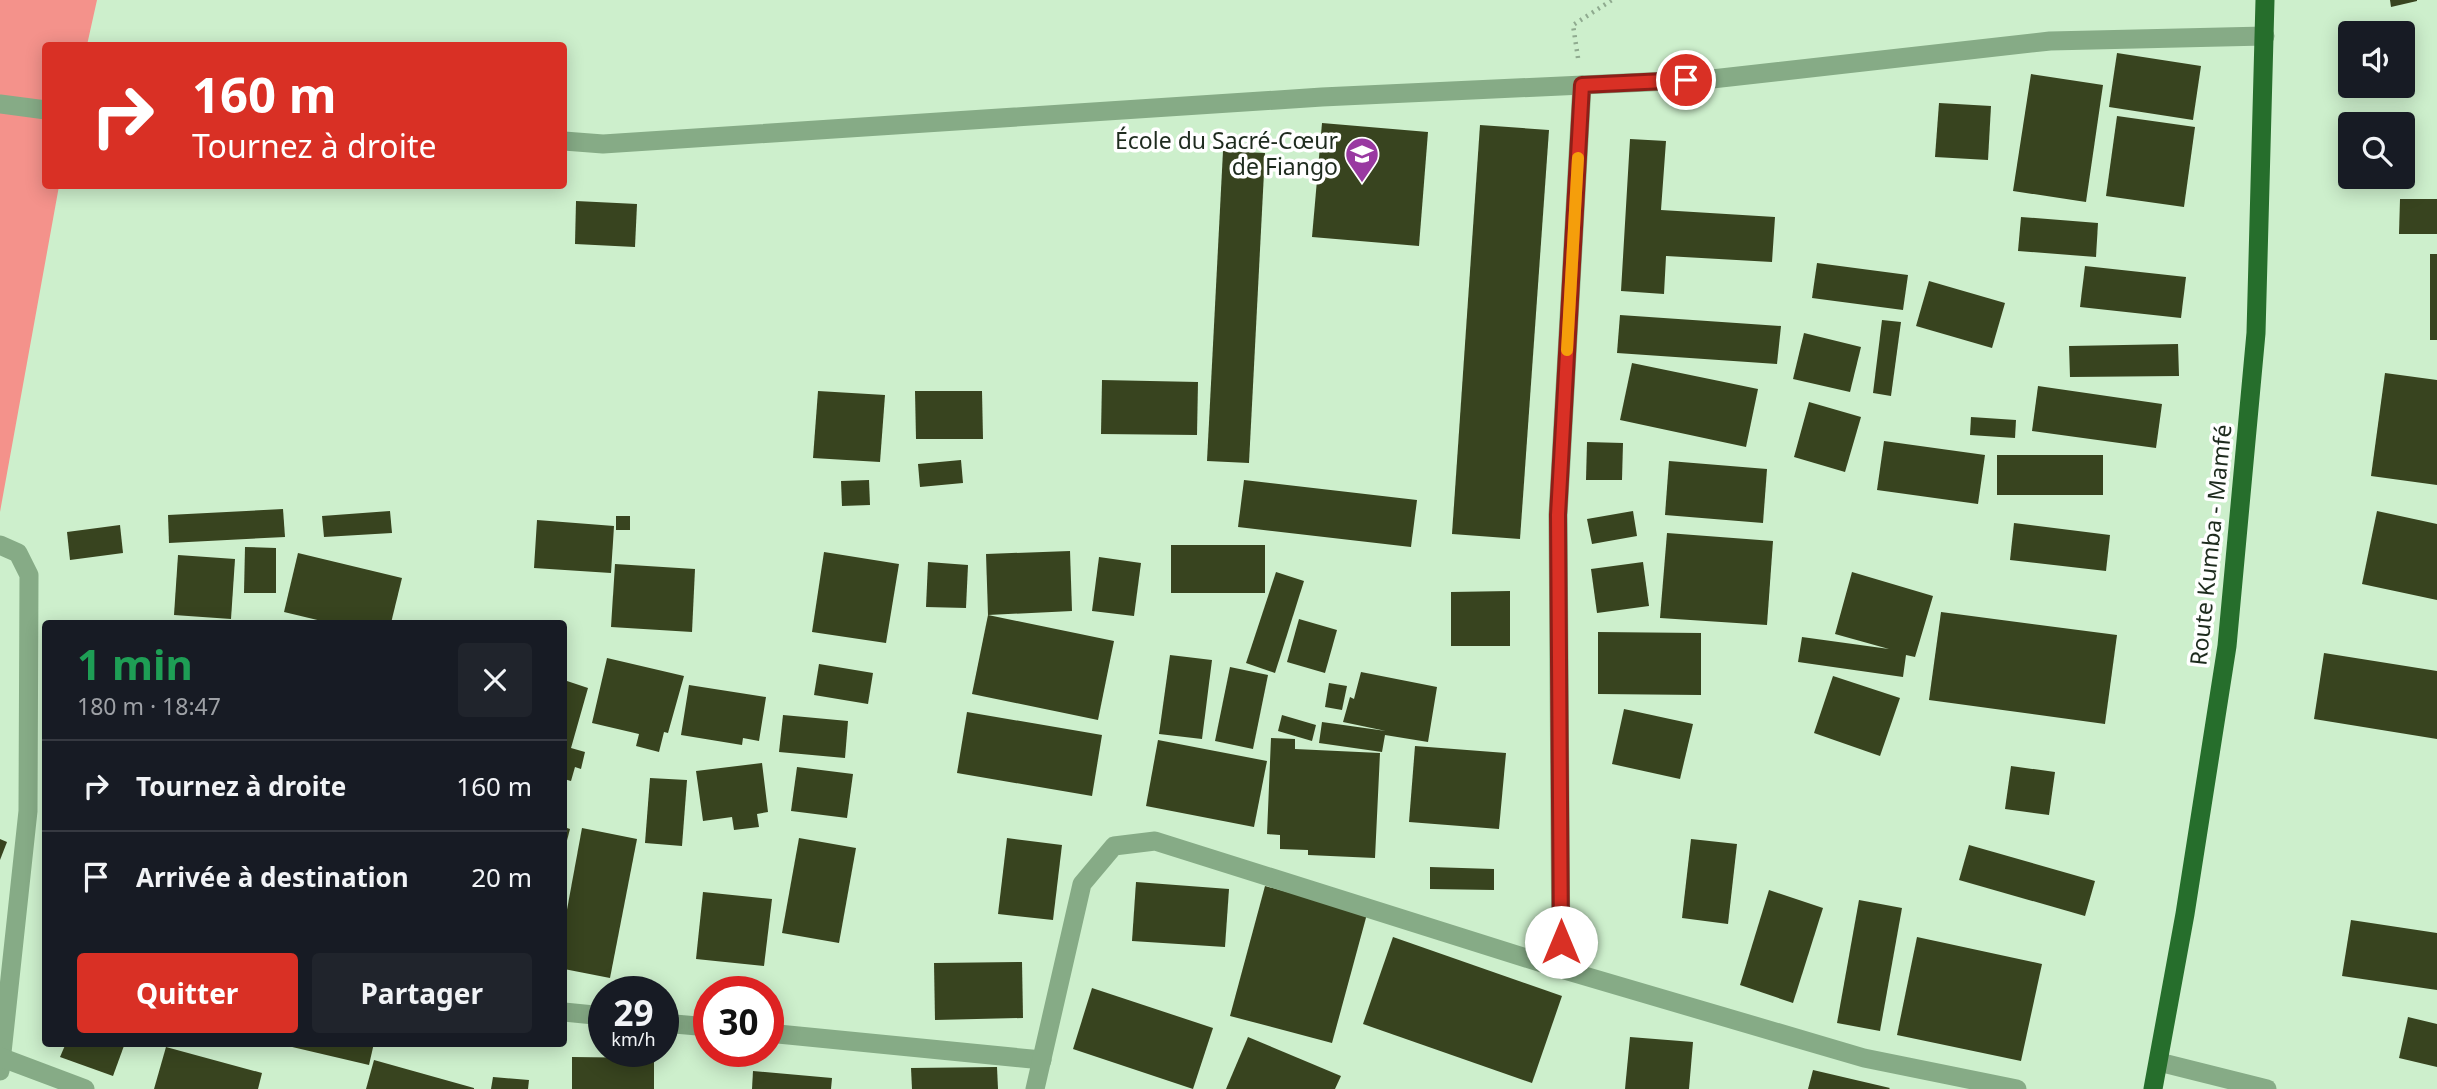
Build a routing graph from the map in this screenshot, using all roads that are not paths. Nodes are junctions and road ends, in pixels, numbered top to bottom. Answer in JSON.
{"nodes":[{"id":1,"x":2265,"y":0,"type":"edge"},
{"id":2,"x":2264,"y":36,"type":"junction"},
{"id":3,"x":1582,"y":85,"type":"junction"},
{"id":4,"x":0,"y":104,"type":"edge"},
{"id":5,"x":42,"y":109,"type":"edge"},
{"id":6,"x":567,"y":141,"type":"edge"},
{"id":7,"x":0,"y":545,"type":"edge"},
{"id":8,"x":37,"y":815,"type":"edge"},
{"id":9,"x":1561,"y":969,"type":"junction"},
{"id":10,"x":567,"y":1012,"type":"edge"},
{"id":11,"x":588,"y":1014,"type":"edge"},
{"id":12,"x":784,"y":1035,"type":"edge"},
{"id":13,"x":1042,"y":1059,"type":"junction"},
{"id":14,"x":1,"y":1062,"type":"edge"},
{"id":15,"x":2159,"y":1062,"type":"junction"},
{"id":16,"x":85,"y":1089,"type":"edge"},
{"id":17,"x":1035,"y":1089,"type":"edge"},
{"id":18,"x":2017,"y":1089,"type":"edge"},
{"id":19,"x":2153,"y":1089,"type":"edge"},
{"id":20,"x":2267,"y":1089,"type":"edge"}],
"edges":[{"from":1,"to":2,"type":"highway","name":"Route Kumba - Mamfé"},
{"from":2,"to":3,"type":"street"},
{"from":2,"to":15,"type":"highway","name":"Route Kumba - Mamfé"},
{"from":3,"to":6,"type":"street"},
{"from":3,"to":9,"type":"street"},
{"from":4,"to":5,"type":"street"},
{"from":7,"to":8,"type":"street"},
{"from":8,"to":14,"type":"street"},
{"from":9,"to":13,"type":"street"},
{"from":9,"to":18,"type":"street"},
{"from":10,"to":11,"type":"street"},
{"from":12,"to":13,"type":"street"},
{"from":13,"to":17,"type":"street"},
{"from":14,"to":16,"type":"street"},
{"from":15,"to":19,"type":"highway","name":"Route Kumba - Mamfé"},
{"from":15,"to":20,"type":"street"}]}
